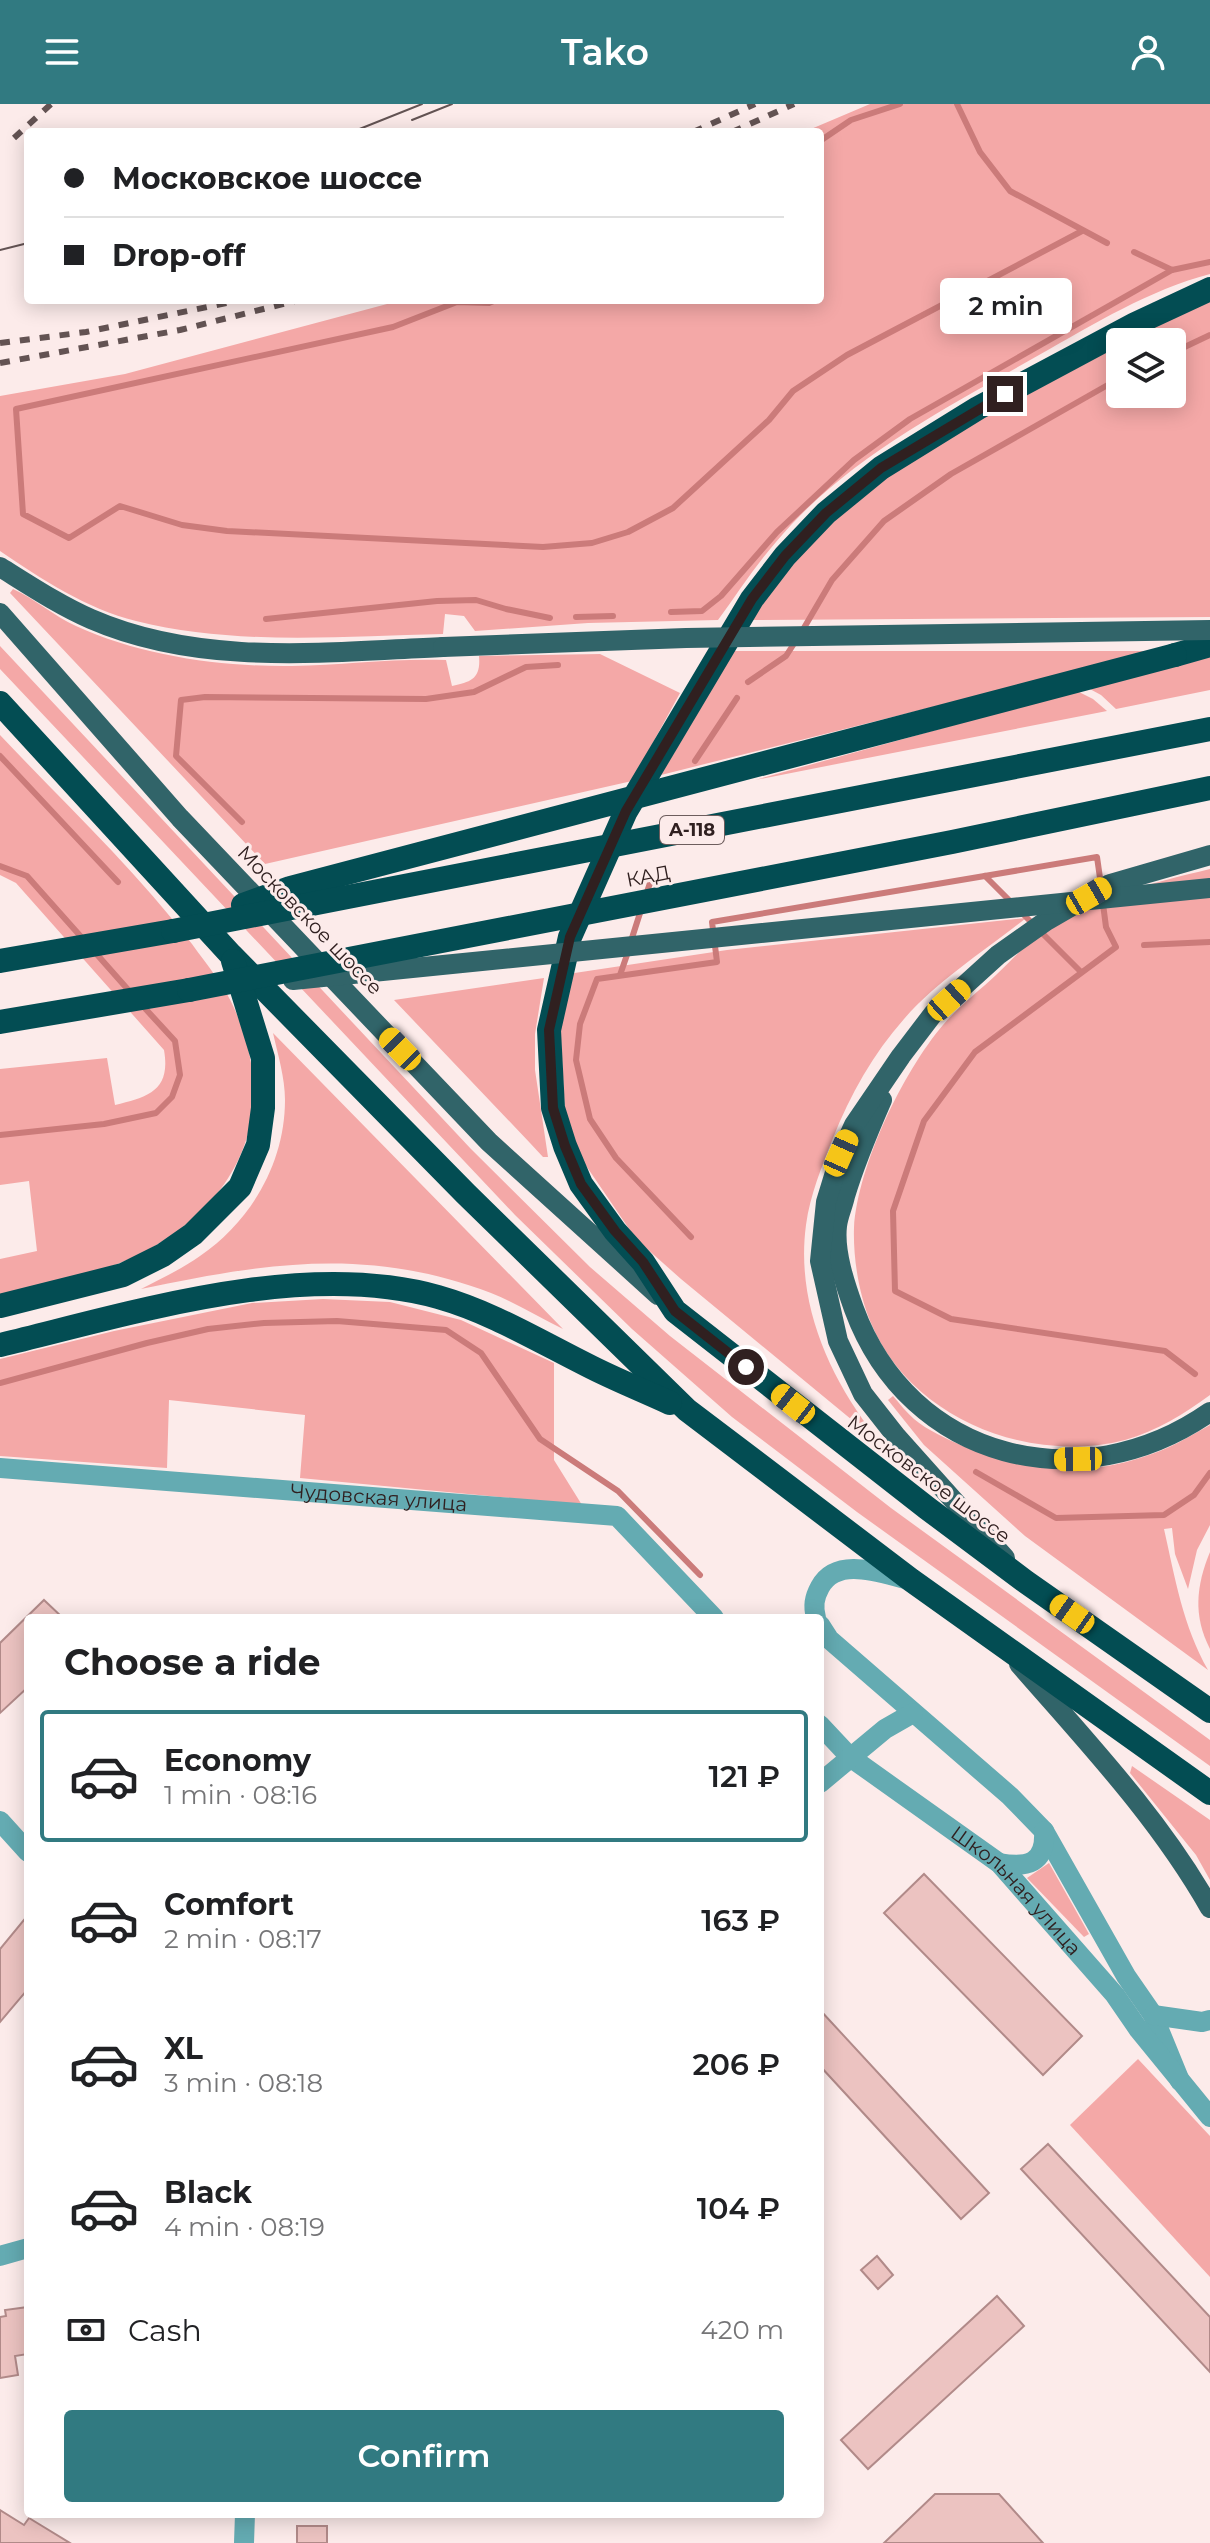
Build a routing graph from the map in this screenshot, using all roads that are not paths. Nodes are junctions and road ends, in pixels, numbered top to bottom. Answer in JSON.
{"nodes":[{"id":1,"x":1210,"y":289,"type":"edge"},
{"id":2,"x":0,"y":567,"type":"edge"},
{"id":3,"x":0,"y":613,"type":"edge"},
{"id":4,"x":1210,"y":630,"type":"edge"},
{"id":5,"x":1210,"y":645,"type":"edge"},
{"id":6,"x":0,"y":703,"type":"edge"},
{"id":7,"x":1210,"y":729,"type":"edge"},
{"id":8,"x":1210,"y":788,"type":"edge"},
{"id":9,"x":1210,"y":855,"type":"edge"},
{"id":10,"x":1210,"y":888,"type":"edge"},
{"id":11,"x":173,"y":931,"type":"junction"},
{"id":12,"x":231,"y":955,"type":"junction"},
{"id":13,"x":0,"y":961,"type":"edge"},
{"id":14,"x":189,"y":990,"type":"junction"},
{"id":15,"x":0,"y":1022,"type":"edge"},
{"id":16,"x":901,"y":1056,"type":"junction"},
{"id":17,"x":0,"y":1306,"type":"edge"},
{"id":18,"x":675,"y":1311,"type":"junction"},
{"id":19,"x":0,"y":1345,"type":"edge"},
{"id":20,"x":687,"y":1410,"type":"junction"},
{"id":21,"x":1210,"y":1412,"type":"edge"},
{"id":22,"x":0,"y":1468,"type":"edge"},
{"id":23,"x":911,"y":1580,"type":"junction"},
{"id":24,"x":1026,"y":1582,"type":"junction"},
{"id":25,"x":710,"y":1614,"type":"edge"},
{"id":26,"x":816,"y":1614,"type":"edge"},
{"id":27,"x":824,"y":1631,"type":"edge"},
{"id":28,"x":1006,"y":1649,"type":"junction"},
{"id":29,"x":1210,"y":1711,"type":"edge"},
{"id":30,"x":913,"y":1713,"type":"junction"},
{"id":31,"x":824,"y":1729,"type":"edge"},
{"id":32,"x":850,"y":1757,"type":"junction"},
{"id":33,"x":824,"y":1780,"type":"edge"},
{"id":34,"x":1210,"y":1793,"type":"edge"},
{"id":35,"x":0,"y":1821,"type":"edge"},
{"id":36,"x":1044,"y":1831,"type":"junction"},
{"id":37,"x":24,"y":1848,"type":"edge"},
{"id":38,"x":999,"y":1863,"type":"junction"},
{"id":39,"x":1210,"y":1908,"type":"edge"},
{"id":40,"x":1153,"y":2015,"type":"junction"},
{"id":41,"x":1210,"y":2020,"type":"edge"},
{"id":42,"x":1180,"y":2081,"type":"junction"},
{"id":43,"x":1210,"y":2117,"type":"edge"},
{"id":44,"x":24,"y":2249,"type":"edge"},
{"id":45,"x":0,"y":2256,"type":"edge"},
{"id":46,"x":245,"y":2518,"type":"edge"},
{"id":47,"x":244,"y":2543,"type":"edge"}],
"edges":[{"from":1,"to":18,"type":"highway"},
{"from":2,"to":4,"type":"main road","bridge":true},
{"from":3,"to":18,"type":"main road","name":"Московское шоссе"},
{"from":5,"to":11,"type":"highway","bridge":true},
{"from":6,"to":12,"type":"highway"},
{"from":7,"to":11,"type":"highway","name":"КАД","number":"А-118","bridge":true},
{"from":8,"to":14,"type":"highway","name":"КАД","bridge":true},
{"from":9,"to":16,"type":"main road","bridge":true},
{"from":10,"to":14,"type":"main road","bridge":true},
{"from":11,"to":13,"type":"highway","name":"КАД","number":"А-118"},
{"from":12,"to":17,"type":"highway"},
{"from":12,"to":20,"type":"highway"},
{"from":14,"to":15,"type":"highway","name":"КАД"},
{"from":16,"to":21,"type":"main road"},
{"from":16,"to":24,"type":"main road"},
{"from":18,"to":24,"type":"highway","name":"Московское шоссе"},
{"from":19,"to":20,"type":"highway"},
{"from":20,"to":23,"type":"highway"},
{"from":22,"to":25,"type":"street","name":"Чудовская улица"},
{"from":23,"to":26,"type":"street"},
{"from":23,"to":28,"type":"highway"},
{"from":24,"to":29,"type":"highway","name":"Московское шоссе"},
{"from":27,"to":30,"type":"street","name":"Школьная улица"},
{"from":28,"to":34,"type":"highway"},
{"from":28,"to":39,"type":"main road"},
{"from":30,"to":32,"type":"street"},
{"from":30,"to":36,"type":"street","name":"Школьная улица"},
{"from":31,"to":32,"type":"street"},
{"from":32,"to":33,"type":"street"},
{"from":32,"to":38,"type":"street","name":"Школьная улица"},
{"from":35,"to":37,"type":"street"},
{"from":36,"to":38,"type":"street"},
{"from":36,"to":40,"type":"street","name":"Школьная улица"},
{"from":38,"to":42,"type":"street","name":"Школьная улица"},
{"from":40,"to":41,"type":"street"},
{"from":40,"to":42,"type":"street","name":"Школьная улица"},
{"from":42,"to":43,"type":"street","name":"Школьная улица"},
{"from":44,"to":45,"type":"street"},
{"from":46,"to":47,"type":"street"}]}
